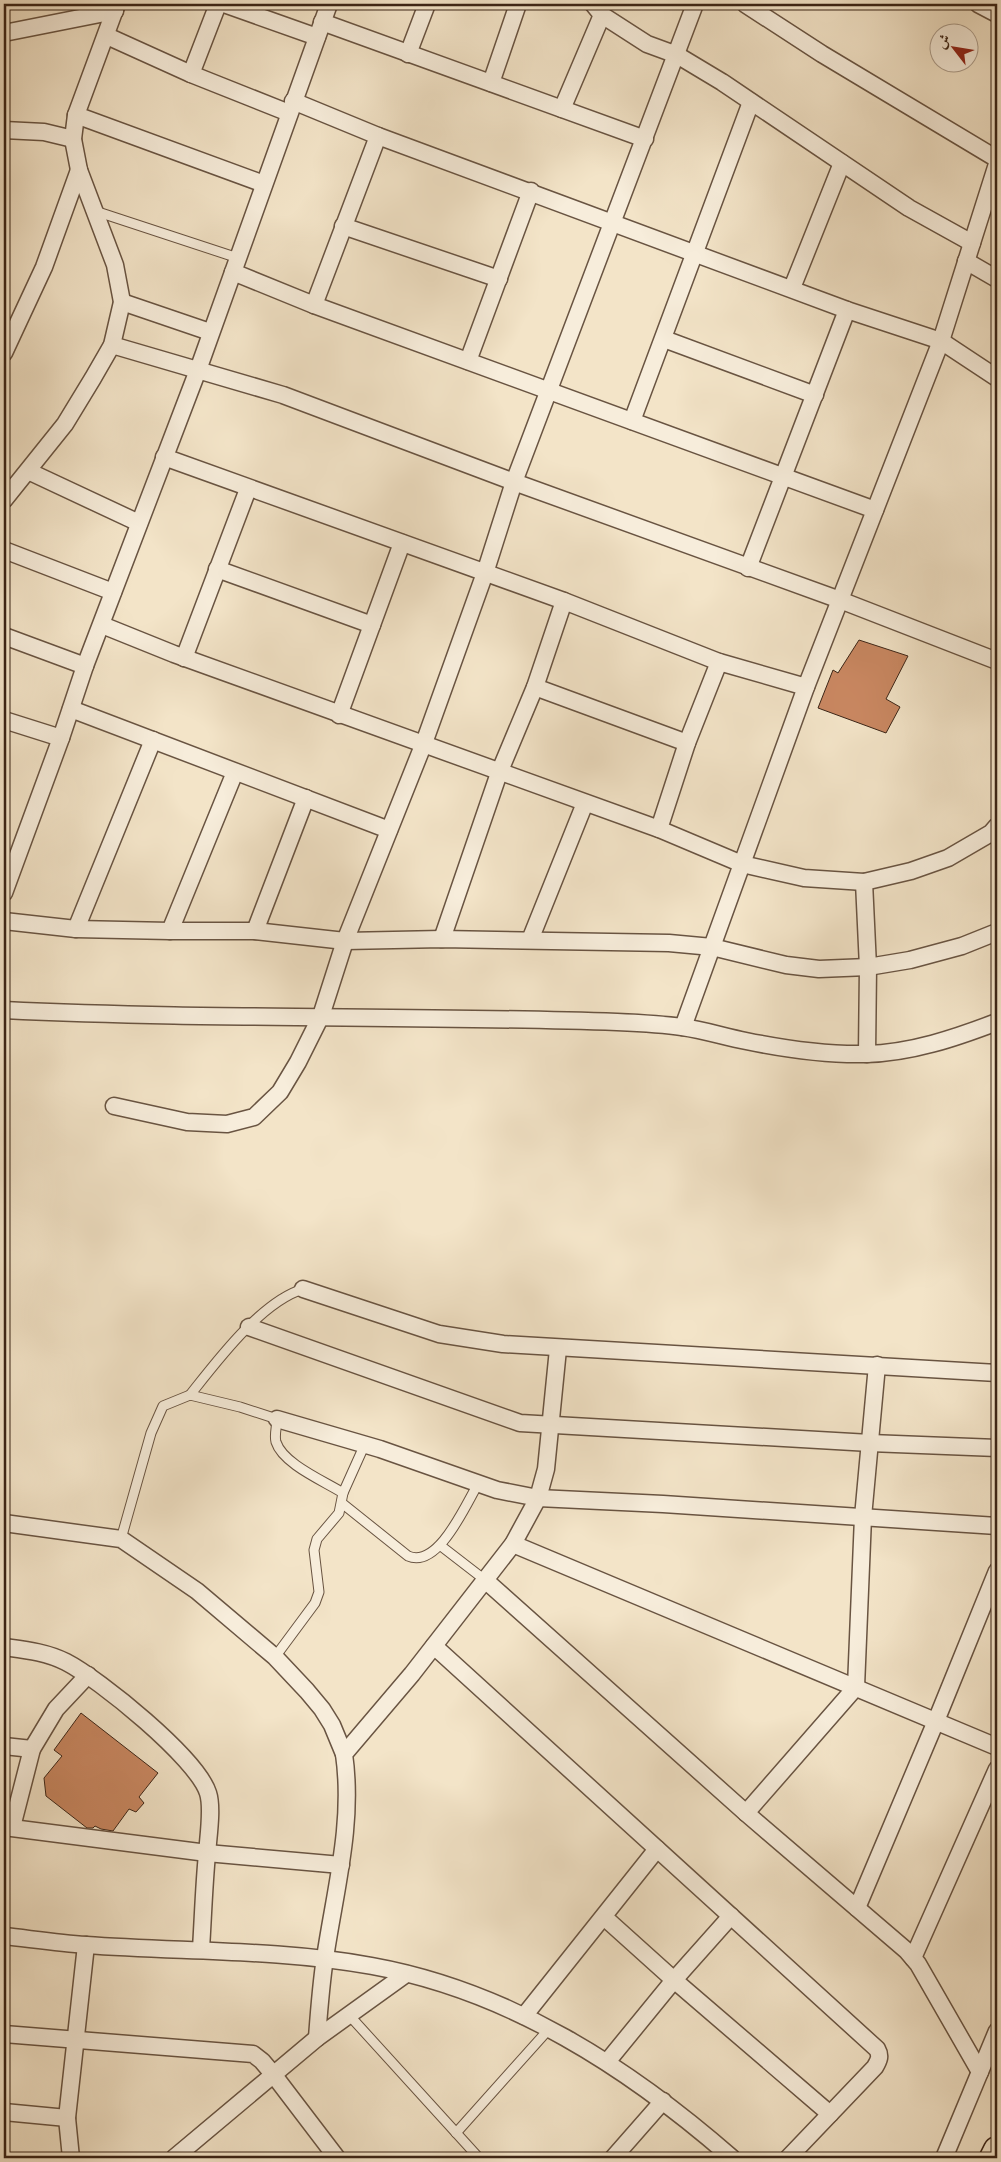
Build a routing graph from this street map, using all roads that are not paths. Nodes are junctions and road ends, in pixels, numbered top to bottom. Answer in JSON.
{"nodes":[{"id":1,"x":218,"y":4,"type":"edge"},
{"id":2,"x":224,"y":4,"type":"edge"},
{"id":3,"x":329,"y":4,"type":"edge"},
{"id":4,"x":427,"y":4,"type":"edge"},
{"id":5,"x":518,"y":4,"type":"edge"},
{"id":6,"x":696,"y":4,"type":"edge"},
{"id":7,"x":745,"y":4,"type":"edge"},
{"id":8,"x":978,"y":4,"type":"edge"},
{"id":9,"x":116,"y":7,"type":"edge"},
{"id":10,"x":597,"y":9,"type":"edge"},
{"id":11,"x":997,"y":14,"type":"edge"},
{"id":12,"x":320,"y":30,"type":"junction"},
{"id":13,"x":4,"y":33,"type":"edge"},
{"id":14,"x":107,"y":36,"type":"junction"},
{"id":15,"x":408,"y":54,"type":"junction"},
{"id":16,"x":677,"y":55,"type":"junction"},
{"id":17,"x":191,"y":74,"type":"junction"},
{"id":18,"x":491,"y":83,"type":"junction"},
{"id":19,"x":751,"y":102,"type":"junction"},
{"id":20,"x":291,"y":107,"type":"junction"},
{"id":21,"x":562,"y":109,"type":"junction"},
{"id":22,"x":76,"y":115,"type":"junction"},
{"id":23,"x":4,"y":130,"type":"edge"},
{"id":24,"x":378,"y":136,"type":"junction"},
{"id":25,"x":73,"y":139,"type":"junction"},
{"id":26,"x":645,"y":139,"type":"junction"},
{"id":27,"x":997,"y":159,"type":"edge"},
{"id":28,"x":842,"y":163,"type":"junction"},
{"id":29,"x":997,"y":164,"type":"edge"},
{"id":30,"x":79,"y":170,"type":"junction"},
{"id":31,"x":264,"y":184,"type":"junction"},
{"id":32,"x":531,"y":191,"type":"junction"},
{"id":33,"x":95,"y":211,"type":"junction"},
{"id":34,"x":612,"y":221,"type":"junction"},
{"id":35,"x":343,"y":226,"type":"junction"},
{"id":36,"x":972,"y":243,"type":"junction"},
{"id":37,"x":696,"y":252,"type":"junction"},
{"id":38,"x":966,"y":261,"type":"junction"},
{"id":39,"x":235,"y":265,"type":"junction"},
{"id":40,"x":499,"y":279,"type":"junction"},
{"id":41,"x":997,"y":279,"type":"edge"},
{"id":42,"x":792,"y":288,"type":"junction"},
{"id":43,"x":122,"y":302,"type":"junction"},
{"id":44,"x":314,"y":305,"type":"junction"},
{"id":45,"x":848,"y":310,"type":"junction"},
{"id":46,"x":210,"y":332,"type":"junction"},
{"id":47,"x":664,"y":338,"type":"junction"},
{"id":48,"x":941,"y":341,"type":"junction"},
{"id":49,"x":112,"y":345,"type":"junction"},
{"id":50,"x":4,"y":353,"type":"edge"},
{"id":51,"x":468,"y":362,"type":"junction"},
{"id":52,"x":198,"y":370,"type":"junction"},
{"id":53,"x":997,"y":378,"type":"edge"},
{"id":54,"x":550,"y":390,"type":"junction"},
{"id":55,"x":815,"y":395,"type":"junction"},
{"id":56,"x":632,"y":420,"type":"junction"},
{"id":57,"x":164,"y":457,"type":"junction"},
{"id":58,"x":28,"y":471,"type":"junction"},
{"id":59,"x":784,"y":478,"type":"junction"},
{"id":60,"x":514,"y":482,"type":"junction"},
{"id":61,"x":248,"y":489,"type":"junction"},
{"id":62,"x":6,"y":492,"type":"edge"},
{"id":63,"x":875,"y":510,"type":"junction"},
{"id":64,"x":139,"y":523,"type":"junction"},
{"id":65,"x":402,"y":543,"type":"junction"},
{"id":66,"x":4,"y":550,"type":"edge"},
{"id":67,"x":748,"y":568,"type":"junction"},
{"id":68,"x":217,"y":569,"type":"junction"},
{"id":69,"x":485,"y":574,"type":"junction"},
{"id":70,"x":113,"y":592,"type":"junction"},
{"id":71,"x":840,"y":600,"type":"junction"},
{"id":72,"x":564,"y":601,"type":"junction"},
{"id":73,"x":372,"y":625,"type":"junction"},
{"id":74,"x":102,"y":626,"type":"junction"},
{"id":75,"x":4,"y":636,"type":"edge"},
{"id":76,"x":184,"y":658,"type":"junction"},
{"id":77,"x":997,"y":660,"type":"edge"},
{"id":78,"x":719,"y":662,"type":"junction"},
{"id":79,"x":85,"y":666,"type":"junction"},
{"id":80,"x":535,"y":687,"type":"junction"},
{"id":81,"x":806,"y":687,"type":"junction"},
{"id":82,"x":71,"y":709,"type":"junction"},
{"id":83,"x":339,"y":715,"type":"junction"},
{"id":84,"x":4,"y":720,"type":"edge"},
{"id":85,"x":61,"y":738,"type":"junction"},
{"id":86,"x":153,"y":740,"type":"junction"},
{"id":87,"x":424,"y":743,"type":"junction"},
{"id":88,"x":688,"y":743,"type":"junction"},
{"id":89,"x":235,"y":772,"type":"junction"},
{"id":90,"x":499,"y":773,"type":"junction"},
{"id":91,"x":306,"y":798,"type":"junction"},
{"id":92,"x":585,"y":802,"type":"junction"},
{"id":93,"x":997,"y":826,"type":"edge"},
{"id":94,"x":659,"y":829,"type":"junction"},
{"id":95,"x":389,"y":830,"type":"junction"},
{"id":96,"x":742,"y":864,"type":"junction"},
{"id":97,"x":8,"y":868,"type":"edge"},
{"id":98,"x":864,"y":882,"type":"junction"},
{"id":99,"x":4,"y":893,"type":"edge"},
{"id":100,"x":4,"y":922,"type":"edge"},
{"id":101,"x":76,"y":929,"type":"junction"},
{"id":102,"x":170,"y":931,"type":"junction"},
{"id":103,"x":255,"y":931,"type":"junction"},
{"id":104,"x":997,"y":932,"type":"edge"},
{"id":105,"x":442,"y":939,"type":"junction"},
{"id":106,"x":530,"y":940,"type":"junction"},
{"id":107,"x":345,"y":941,"type":"junction"},
{"id":108,"x":712,"y":947,"type":"junction"},
{"id":109,"x":868,"y":967,"type":"junction"},
{"id":110,"x":4,"y":1010,"type":"edge"},
{"id":111,"x":321,"y":1016,"type":"junction"},
{"id":112,"x":997,"y":1022,"type":"edge"},
{"id":113,"x":683,"y":1027,"type":"junction"},
{"id":114,"x":867,"y":1054,"type":"junction"},
{"id":115,"x":114,"y":1106,"type":"dead end"},
{"id":116,"x":303,"y":1289,"type":"joint"},
{"id":117,"x":249,"y":1327,"type":"junction"},
{"id":118,"x":558,"y":1349,"type":"junction"},
{"id":119,"x":877,"y":1365,"type":"junction"},
{"id":120,"x":997,"y":1373,"type":"edge"},
{"id":121,"x":190,"y":1395,"type":"junction"},
{"id":122,"x":277,"y":1419,"type":"junction"},
{"id":123,"x":552,"y":1423,"type":"junction"},
{"id":124,"x":870,"y":1443,"type":"junction"},
{"id":125,"x":365,"y":1444,"type":"junction"},
{"id":126,"x":997,"y":1448,"type":"edge"},
{"id":127,"x":478,"y":1484,"type":"junction"},
{"id":128,"x":344,"y":1493,"type":"junction"},
{"id":129,"x":538,"y":1498,"type":"junction"},
{"id":130,"x":342,"y":1504,"type":"junction"},
{"id":131,"x":863,"y":1517,"type":"junction"},
{"id":132,"x":4,"y":1523,"type":"edge"},
{"id":133,"x":997,"y":1526,"type":"edge"},
{"id":134,"x":122,"y":1540,"type":"junction"},
{"id":135,"x":513,"y":1544,"type":"junction"},
{"id":136,"x":441,"y":1546,"type":"junction"},
{"id":137,"x":997,"y":1571,"type":"edge"},
{"id":138,"x":485,"y":1580,"type":"junction"},
{"id":139,"x":434,"y":1646,"type":"junction"},
{"id":140,"x":4,"y":1647,"type":"edge"},
{"id":141,"x":275,"y":1657,"type":"junction"},
{"id":142,"x":88,"y":1676,"type":"junction"},
{"id":143,"x":856,"y":1687,"type":"junction"},
{"id":144,"x":936,"y":1721,"type":"junction"},
{"id":145,"x":4,"y":1746,"type":"edge"},
{"id":146,"x":997,"y":1747,"type":"edge"},
{"id":147,"x":32,"y":1749,"type":"junction"},
{"id":148,"x":344,"y":1754,"type":"junction"},
{"id":149,"x":997,"y":1769,"type":"edge"},
{"id":150,"x":746,"y":1813,"type":"junction"},
{"id":151,"x":8,"y":1827,"type":"edge"},
{"id":152,"x":657,"y":1849,"type":"junction"},
{"id":153,"x":207,"y":1853,"type":"junction"},
{"id":154,"x":341,"y":1865,"type":"junction"},
{"id":155,"x":857,"y":1908,"type":"junction"},
{"id":156,"x":731,"y":1916,"type":"junction"},
{"id":157,"x":604,"y":1917,"type":"junction"},
{"id":158,"x":4,"y":1936,"type":"edge"},
{"id":159,"x":86,"y":1945,"type":"junction"},
{"id":160,"x":201,"y":1949,"type":"junction"},
{"id":161,"x":913,"y":1958,"type":"junction"},
{"id":162,"x":324,"y":1959,"type":"junction"},
{"id":163,"x":406,"y":1974,"type":"junction"},
{"id":164,"x":674,"y":1980,"type":"junction"},
{"id":165,"x":348,"y":2015,"type":"junction"},
{"id":166,"x":524,"y":2016,"type":"junction"},
{"id":167,"x":548,"y":2028,"type":"junction"},
{"id":168,"x":997,"y":2031,"type":"edge"},
{"id":169,"x":4,"y":2034,"type":"edge"},
{"id":170,"x":316,"y":2038,"type":"junction"},
{"id":171,"x":75,"y":2040,"type":"junction"},
{"id":172,"x":607,"y":2062,"type":"junction"},
{"id":173,"x":980,"y":2072,"type":"junction"},
{"id":174,"x":273,"y":2074,"type":"junction"},
{"id":175,"x":662,"y":2101,"type":"junction"},
{"id":176,"x":4,"y":2112,"type":"edge"},
{"id":177,"x":830,"y":2114,"type":"junction"},
{"id":178,"x":67,"y":2118,"type":"junction"},
{"id":179,"x":456,"y":2133,"type":"junction"},
{"id":180,"x":997,"y":2150,"type":"edge"},
{"id":181,"x":71,"y":2158,"type":"edge"},
{"id":182,"x":174,"y":2158,"type":"edge"},
{"id":183,"x":337,"y":2158,"type":"edge"},
{"id":184,"x":479,"y":2158,"type":"edge"},
{"id":185,"x":613,"y":2158,"type":"edge"},
{"id":186,"x":732,"y":2158,"type":"edge"},
{"id":187,"x":788,"y":2158,"type":"edge"},
{"id":188,"x":944,"y":2158,"type":"edge"},
{"id":189,"x":993,"y":2158,"type":"edge"}],
"edges":[{"from":1,"to":17,"type":"street"},
{"from":2,"to":12,"type":"street"},
{"from":3,"to":12,"type":"street"},
{"from":4,"to":15,"type":"street"},
{"from":5,"to":18,"type":"street"},
{"from":6,"to":16,"type":"street"},
{"from":7,"to":27,"type":"street"},
{"from":8,"to":11,"type":"street"},
{"from":9,"to":13,"type":"street"},
{"from":9,"to":14,"type":"street"},
{"from":10,"to":16,"type":"street"},
{"from":10,"to":21,"type":"street"},
{"from":12,"to":15,"type":"street"},
{"from":12,"to":20,"type":"street"},
{"from":14,"to":17,"type":"street"},
{"from":14,"to":22,"type":"street"},
{"from":15,"to":18,"type":"street"},
{"from":16,"to":19,"type":"street"},
{"from":16,"to":26,"type":"street"},
{"from":17,"to":20,"type":"street"},
{"from":18,"to":21,"type":"street"},
{"from":19,"to":28,"type":"street"},
{"from":19,"to":37,"type":"street"},
{"from":20,"to":24,"type":"street"},
{"from":20,"to":31,"type":"street"},
{"from":21,"to":26,"type":"street"},
{"from":22,"to":25,"type":"street"},
{"from":22,"to":31,"type":"street"},
{"from":23,"to":25,"type":"street"},
{"from":24,"to":32,"type":"street"},
{"from":24,"to":35,"type":"street"},
{"from":25,"to":30,"type":"street"},
{"from":26,"to":34,"type":"street"},
{"from":28,"to":36,"type":"street"},
{"from":28,"to":42,"type":"street"},
{"from":29,"to":36,"type":"street"},
{"from":30,"to":33,"type":"street"},
{"from":30,"to":50,"type":"street"},
{"from":31,"to":39,"type":"street"},
{"from":32,"to":34,"type":"street"},
{"from":32,"to":40,"type":"street"},
{"from":33,"to":39,"type":"lane"},
{"from":33,"to":43,"type":"street"},
{"from":34,"to":37,"type":"street"},
{"from":34,"to":54,"type":"street"},
{"from":35,"to":40,"type":"street"},
{"from":35,"to":44,"type":"street"},
{"from":36,"to":38,"type":"street"},
{"from":37,"to":42,"type":"street"},
{"from":37,"to":47,"type":"street"},
{"from":38,"to":41,"type":"street"},
{"from":38,"to":48,"type":"street"},
{"from":39,"to":44,"type":"street"},
{"from":39,"to":46,"type":"street"},
{"from":40,"to":51,"type":"street"},
{"from":42,"to":45,"type":"street"},
{"from":43,"to":46,"type":"street"},
{"from":43,"to":49,"type":"street"},
{"from":44,"to":51,"type":"street"},
{"from":45,"to":48,"type":"street"},
{"from":45,"to":55,"type":"street"},
{"from":46,"to":52,"type":"street"},
{"from":47,"to":55,"type":"street"},
{"from":47,"to":56,"type":"street"},
{"from":48,"to":53,"type":"street"},
{"from":48,"to":63,"type":"street"},
{"from":49,"to":52,"type":"street"},
{"from":49,"to":58,"type":"street"},
{"from":51,"to":54,"type":"street"},
{"from":52,"to":57,"type":"street"},
{"from":52,"to":60,"type":"street"},
{"from":54,"to":56,"type":"street"},
{"from":54,"to":60,"type":"street"},
{"from":55,"to":59,"type":"street"},
{"from":56,"to":59,"type":"street"},
{"from":57,"to":61,"type":"street"},
{"from":57,"to":64,"type":"street"},
{"from":58,"to":62,"type":"street"},
{"from":58,"to":64,"type":"street"},
{"from":59,"to":63,"type":"street"},
{"from":59,"to":67,"type":"street"},
{"from":60,"to":67,"type":"street"},
{"from":60,"to":69,"type":"street"},
{"from":61,"to":65,"type":"street"},
{"from":61,"to":68,"type":"street"},
{"from":63,"to":71,"type":"street"},
{"from":64,"to":70,"type":"street"},
{"from":65,"to":69,"type":"street"},
{"from":65,"to":73,"type":"street"},
{"from":66,"to":70,"type":"street"},
{"from":67,"to":71,"type":"street"},
{"from":68,"to":73,"type":"street"},
{"from":68,"to":76,"type":"street"},
{"from":69,"to":72,"type":"street"},
{"from":69,"to":87,"type":"street"},
{"from":70,"to":74,"type":"street"},
{"from":71,"to":77,"type":"street"},
{"from":71,"to":81,"type":"street"},
{"from":72,"to":78,"type":"street"},
{"from":72,"to":80,"type":"street"},
{"from":73,"to":83,"type":"street"},
{"from":74,"to":76,"type":"street"},
{"from":74,"to":79,"type":"street"},
{"from":75,"to":79,"type":"street"},
{"from":76,"to":83,"type":"street"},
{"from":78,"to":81,"type":"street"},
{"from":78,"to":88,"type":"street"},
{"from":79,"to":82,"type":"street"},
{"from":80,"to":88,"type":"street"},
{"from":80,"to":90,"type":"street"},
{"from":81,"to":96,"type":"street"},
{"from":82,"to":85,"type":"street"},
{"from":82,"to":86,"type":"street"},
{"from":83,"to":87,"type":"street"},
{"from":84,"to":85,"type":"street"},
{"from":85,"to":97,"type":"street"},
{"from":86,"to":89,"type":"street"},
{"from":86,"to":101,"type":"street"},
{"from":87,"to":90,"type":"street"},
{"from":87,"to":95,"type":"street"},
{"from":88,"to":94,"type":"street"},
{"from":89,"to":91,"type":"street"},
{"from":89,"to":102,"type":"street"},
{"from":90,"to":92,"type":"street"},
{"from":90,"to":105,"type":"street"},
{"from":91,"to":95,"type":"street"},
{"from":91,"to":103,"type":"street"},
{"from":92,"to":94,"type":"street"},
{"from":92,"to":106,"type":"street"},
{"from":93,"to":98,"type":"street"},
{"from":94,"to":96,"type":"street"},
{"from":95,"to":107,"type":"street"},
{"from":96,"to":98,"type":"street"},
{"from":96,"to":108,"type":"street"},
{"from":97,"to":99,"type":"street"},
{"from":98,"to":109,"type":"street"},
{"from":100,"to":101,"type":"street"},
{"from":101,"to":102,"type":"street"},
{"from":102,"to":103,"type":"street"},
{"from":103,"to":107,"type":"street"},
{"from":104,"to":109,"type":"street"},
{"from":105,"to":106,"type":"street"},
{"from":105,"to":107,"type":"street"},
{"from":106,"to":108,"type":"street"},
{"from":107,"to":111,"type":"street"},
{"from":108,"to":109,"type":"street"},
{"from":108,"to":113,"type":"street"},
{"from":109,"to":114,"type":"street"},
{"from":110,"to":111,"type":"street"},
{"from":111,"to":113,"type":"street"},
{"from":111,"to":115,"type":"street"},
{"from":112,"to":114,"type":"street"},
{"from":113,"to":114,"type":"street"},
{"from":116,"to":117,"type":"lane"},
{"from":116,"to":118,"type":"street"},
{"from":117,"to":121,"type":"lane"},
{"from":117,"to":123,"type":"street"},
{"from":118,"to":119,"type":"street"},
{"from":118,"to":123,"type":"street"},
{"from":119,"to":120,"type":"street"},
{"from":119,"to":124,"type":"street"},
{"from":121,"to":122,"type":"lane"},
{"from":121,"to":134,"type":"lane"},
{"from":122,"to":125,"type":"street"},
{"from":122,"to":128,"type":"lane"},
{"from":123,"to":124,"type":"street"},
{"from":123,"to":129,"type":"street"},
{"from":124,"to":126,"type":"street"},
{"from":124,"to":131,"type":"street"},
{"from":125,"to":127,"type":"street"},
{"from":125,"to":128,"type":"lane"},
{"from":127,"to":129,"type":"street"},
{"from":127,"to":136,"type":"lane"},
{"from":128,"to":130,"type":"lane"},
{"from":129,"to":131,"type":"street"},
{"from":129,"to":135,"type":"street"},
{"from":130,"to":136,"type":"lane"},
{"from":130,"to":141,"type":"lane"},
{"from":131,"to":133,"type":"street"},
{"from":131,"to":143,"type":"street"},
{"from":132,"to":134,"type":"street"},
{"from":134,"to":141,"type":"street"},
{"from":135,"to":138,"type":"street"},
{"from":135,"to":143,"type":"street"},
{"from":136,"to":138,"type":"lane"},
{"from":137,"to":144,"type":"street"},
{"from":138,"to":139,"type":"street"},
{"from":138,"to":150,"type":"street"},
{"from":139,"to":148,"type":"street"},
{"from":139,"to":152,"type":"street"},
{"from":140,"to":142,"type":"street"},
{"from":141,"to":148,"type":"street"},
{"from":142,"to":147,"type":"street"},
{"from":142,"to":153,"type":"street"},
{"from":143,"to":144,"type":"street"},
{"from":143,"to":150,"type":"street"},
{"from":144,"to":146,"type":"street"},
{"from":144,"to":155,"type":"street"},
{"from":145,"to":147,"type":"street"},
{"from":147,"to":151,"type":"street"},
{"from":148,"to":154,"type":"street"},
{"from":149,"to":161,"type":"street"},
{"from":150,"to":155,"type":"street"},
{"from":151,"to":153,"type":"street"},
{"from":152,"to":156,"type":"street"},
{"from":152,"to":157,"type":"street"},
{"from":153,"to":154,"type":"street"},
{"from":153,"to":160,"type":"street"},
{"from":154,"to":162,"type":"street"},
{"from":155,"to":161,"type":"street"},
{"from":156,"to":164,"type":"street"},
{"from":156,"to":177,"type":"street"},
{"from":157,"to":164,"type":"street"},
{"from":157,"to":166,"type":"street"},
{"from":158,"to":159,"type":"street"},
{"from":159,"to":160,"type":"street"},
{"from":159,"to":171,"type":"street"},
{"from":160,"to":162,"type":"street"},
{"from":161,"to":173,"type":"street"},
{"from":162,"to":163,"type":"street"},
{"from":162,"to":170,"type":"street"},
{"from":163,"to":165,"type":"street"},
{"from":163,"to":166,"type":"street"},
{"from":164,"to":172,"type":"street"},
{"from":164,"to":177,"type":"street"},
{"from":165,"to":170,"type":"street"},
{"from":165,"to":179,"type":"lane"},
{"from":166,"to":167,"type":"street"},
{"from":167,"to":172,"type":"street"},
{"from":167,"to":179,"type":"lane"},
{"from":168,"to":173,"type":"street"},
{"from":169,"to":171,"type":"street"},
{"from":170,"to":174,"type":"street"},
{"from":171,"to":174,"type":"street"},
{"from":171,"to":178,"type":"street"},
{"from":172,"to":175,"type":"street"},
{"from":173,"to":188,"type":"street"},
{"from":174,"to":182,"type":"street"},
{"from":174,"to":183,"type":"street"},
{"from":175,"to":185,"type":"street"},
{"from":175,"to":186,"type":"street"},
{"from":176,"to":178,"type":"street"},
{"from":177,"to":187,"type":"street"},
{"from":178,"to":181,"type":"street"},
{"from":179,"to":184,"type":"lane"},
{"from":180,"to":189,"type":"main road"}]}
